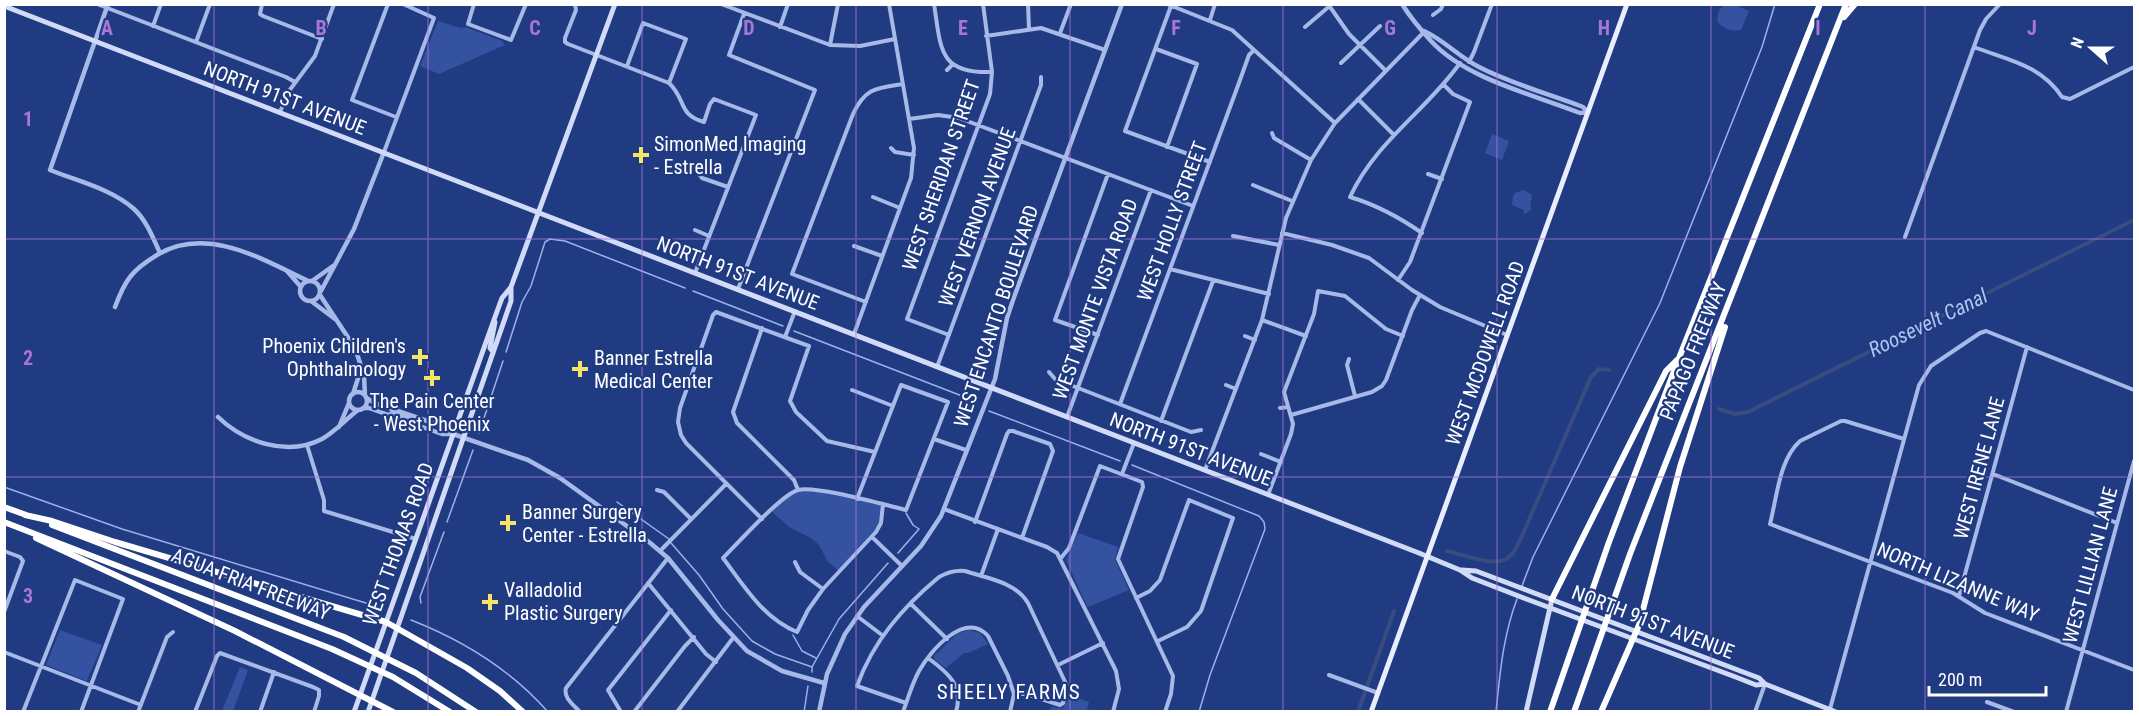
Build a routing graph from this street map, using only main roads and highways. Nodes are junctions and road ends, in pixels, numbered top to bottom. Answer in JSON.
{"nodes":[{"id":1,"x":615,"y":4,"type":"edge"},
{"id":2,"x":1627,"y":4,"type":"edge"},
{"id":3,"x":1818,"y":4,"type":"edge"},
{"id":4,"x":1846,"y":4,"type":"edge"},
{"id":5,"x":1855,"y":4,"type":"edge"},
{"id":6,"x":6,"y":6,"type":"edge"},
{"id":7,"x":1840,"y":22,"type":"junction"},
{"id":8,"x":538,"y":211,"type":"junction"},
{"id":9,"x":511,"y":287,"type":"junction"},
{"id":10,"x":1735,"y":291,"type":"junction"},
{"id":11,"x":495,"y":317,"type":"junction"},
{"id":12,"x":493,"y":352,"type":"junction"},
{"id":13,"x":1679,"y":358,"type":"junction"},
{"id":14,"x":475,"y":372,"type":"junction"},
{"id":15,"x":4,"y":507,"type":"edge"},
{"id":16,"x":25,"y":514,"type":"junction"},
{"id":17,"x":424,"y":516,"type":"junction"},
{"id":18,"x":4,"y":522,"type":"edge"},
{"id":19,"x":432,"y":525,"type":"junction"},
{"id":20,"x":20,"y":528,"type":"junction"},
{"id":21,"x":1427,"y":556,"type":"junction"},
{"id":22,"x":1460,"y":570,"type":"junction"},
{"id":23,"x":1552,"y":599,"type":"junction"},
{"id":24,"x":1549,"y":608,"type":"junction"},
{"id":25,"x":386,"y":622,"type":"junction"},
{"id":26,"x":398,"y":627,"type":"junction"},
{"id":27,"x":1637,"y":631,"type":"junction"},
{"id":28,"x":1633,"y":640,"type":"junction"},
{"id":29,"x":1765,"y":684,"type":"junction"},
{"id":30,"x":360,"y":694,"type":"junction"},
{"id":31,"x":372,"y":701,"type":"junction"},
{"id":32,"x":354,"y":711,"type":"edge"},
{"id":33,"x":368,"y":711,"type":"edge"},
{"id":34,"x":393,"y":711,"type":"edge"},
{"id":35,"x":450,"y":711,"type":"edge"},
{"id":36,"x":476,"y":711,"type":"edge"},
{"id":37,"x":523,"y":711,"type":"edge"},
{"id":38,"x":1371,"y":711,"type":"edge"},
{"id":39,"x":1526,"y":711,"type":"edge"},
{"id":40,"x":1550,"y":711,"type":"edge"},
{"id":41,"x":1574,"y":711,"type":"edge"},
{"id":42,"x":1601,"y":711,"type":"edge"},
{"id":43,"x":1836,"y":711,"type":"edge"}],
"edges":[{"from":1,"to":8,"type":"main road","name":"WEST THOMAS ROAD"},
{"from":2,"to":21,"type":"main road","name":"WEST MCDOWELL ROAD"},
{"from":3,"to":13,"type":"highway","name":"PAPAGO FREEWAY"},
{"from":4,"to":7,"type":"highway","name":"PAPAGO FREEWAY"},
{"from":5,"to":7,"type":"highway"},
{"from":6,"to":8,"type":"main road","name":"NORTH 91ST AVENUE"},
{"from":7,"to":10,"type":"highway","name":"PAPAGO FREEWAY"},
{"from":8,"to":9,"type":"main road","name":"WEST THOMAS ROAD"},
{"from":8,"to":21,"type":"main road","name":"NORTH 91ST AVENUE"},
{"from":9,"to":11,"type":"main road","name":"WEST THOMAS ROAD"},
{"from":9,"to":12,"type":"main road","name":"WEST THOMAS ROAD"},
{"from":10,"to":27,"type":"highway"},
{"from":10,"to":41,"type":"highway","name":"PAPAGO FREEWAY"},
{"from":11,"to":12,"type":"main road"},
{"from":11,"to":14,"type":"main road","name":"WEST THOMAS ROAD"},
{"from":12,"to":14,"type":"main road"},
{"from":12,"to":19,"type":"main road","name":"WEST THOMAS ROAD"},
{"from":13,"to":23,"type":"highway"},
{"from":13,"to":40,"type":"highway","name":"PAPAGO FREEWAY"},
{"from":14,"to":17,"type":"main road","name":"WEST THOMAS ROAD"},
{"from":15,"to":16,"type":"highway","name":"AGUA FRIA FREEWAY"},
{"from":16,"to":25,"type":"highway"},
{"from":16,"to":36,"type":"highway","name":"AGUA FRIA FREEWAY"},
{"from":17,"to":19,"type":"main road"},
{"from":17,"to":25,"type":"main road","name":"WEST THOMAS ROAD"},
{"from":18,"to":20,"type":"highway","name":"AGUA FRIA FREEWAY"},
{"from":19,"to":26,"type":"main road","name":"WEST THOMAS ROAD"},
{"from":20,"to":30,"type":"highway"},
{"from":20,"to":35,"type":"highway","name":"AGUA FRIA FREEWAY"},
{"from":21,"to":22,"type":"main road","name":"NORTH 91ST AVENUE"},
{"from":21,"to":38,"type":"main road","name":"WEST MCDOWELL ROAD"},
{"from":22,"to":23,"type":"main road","name":"NORTH 91ST AVENUE"},
{"from":22,"to":24,"type":"main road","name":"NORTH 91ST AVENUE"},
{"from":23,"to":24,"type":"main road"},
{"from":23,"to":27,"type":"main road","name":"NORTH 91ST AVENUE"},
{"from":24,"to":28,"type":"main road","name":"NORTH 91ST AVENUE"},
{"from":24,"to":39,"type":"main road"},
{"from":25,"to":26,"type":"highway"},
{"from":25,"to":30,"type":"main road","name":"WEST THOMAS ROAD"},
{"from":26,"to":31,"type":"main road","name":"WEST THOMAS ROAD"},
{"from":26,"to":37,"type":"highway"},
{"from":27,"to":28,"type":"highway"},
{"from":27,"to":29,"type":"main road","name":"NORTH 91ST AVENUE"},
{"from":28,"to":29,"type":"main road","name":"NORTH 91ST AVENUE"},
{"from":28,"to":42,"type":"highway"},
{"from":29,"to":43,"type":"main road","name":"NORTH 91ST AVENUE"},
{"from":30,"to":31,"type":"highway"},
{"from":30,"to":32,"type":"main road","name":"WEST THOMAS ROAD"},
{"from":31,"to":33,"type":"main road","name":"WEST THOMAS ROAD"},
{"from":31,"to":34,"type":"highway"}]}
